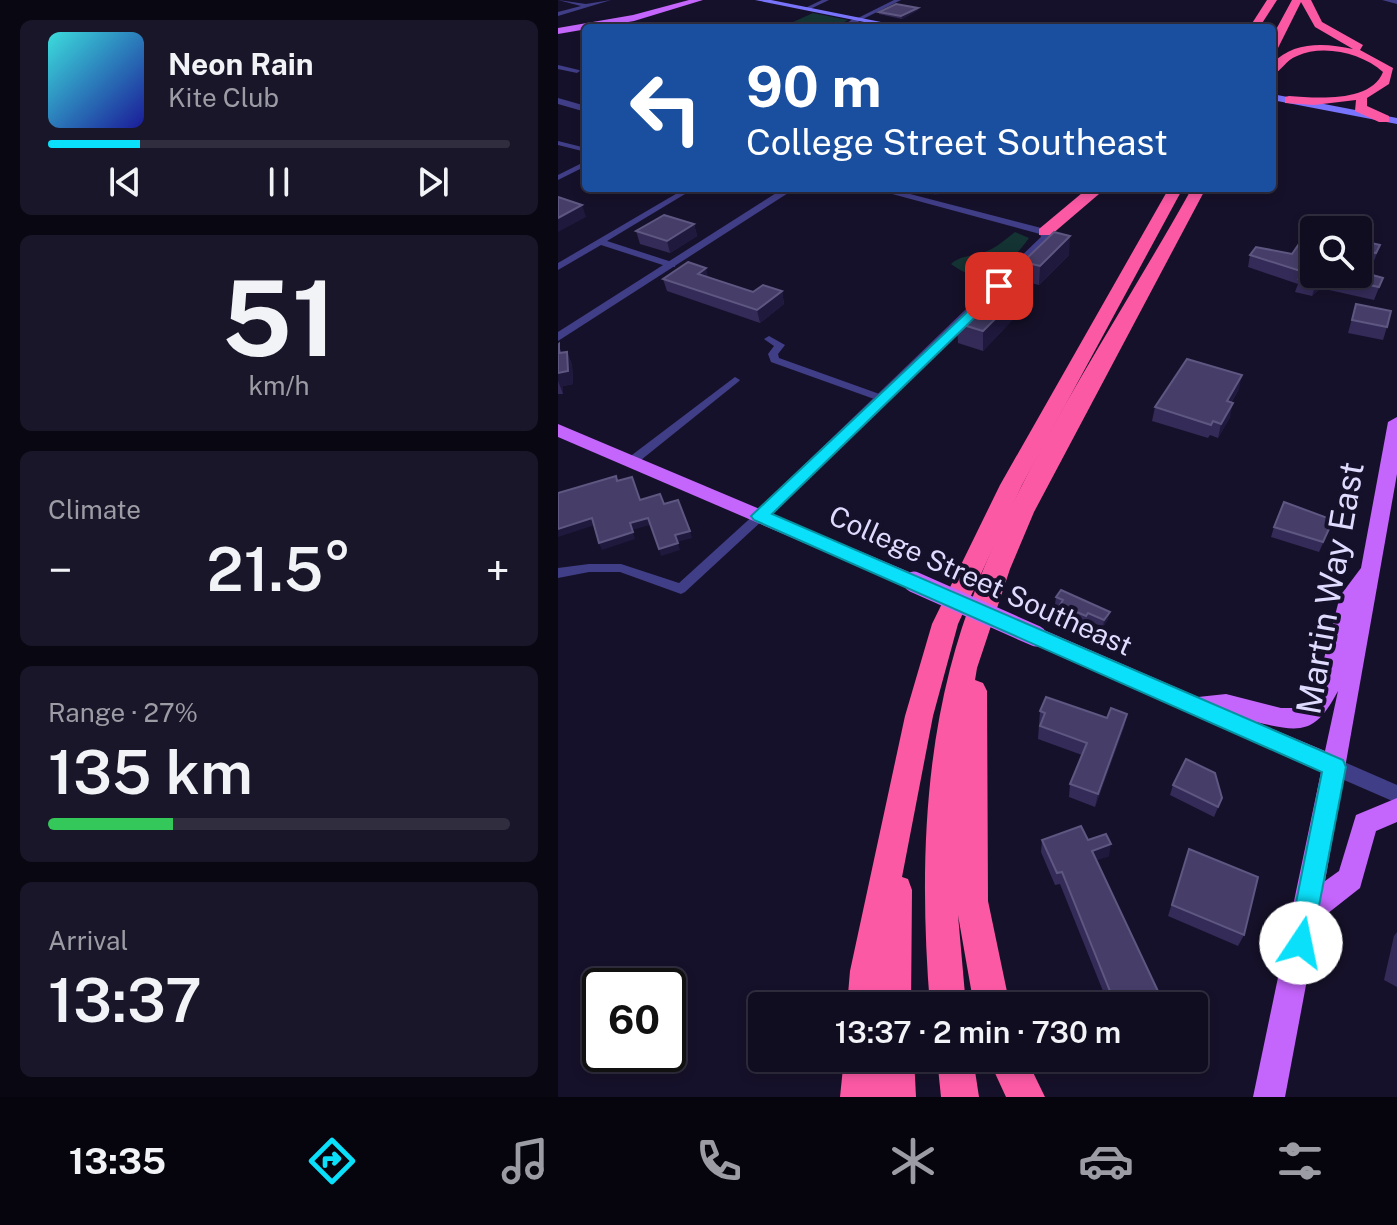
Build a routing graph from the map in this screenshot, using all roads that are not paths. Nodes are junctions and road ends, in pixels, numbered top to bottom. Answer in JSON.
{"nodes":[{"id":1,"x":558,"y":0,"type":"edge"},
{"id":2,"x":608,"y":0,"type":"edge"},
{"id":3,"x":699,"y":0,"type":"edge"},
{"id":4,"x":759,"y":0,"type":"edge"},
{"id":5,"x":826,"y":0,"type":"edge"},
{"id":6,"x":898,"y":0,"type":"edge"},
{"id":7,"x":1272,"y":0,"type":"edge"},
{"id":8,"x":1282,"y":0,"type":"edge"},
{"id":9,"x":1297,"y":0,"type":"edge"},
{"id":10,"x":1306,"y":0,"type":"edge"},
{"id":11,"x":1385,"y":0,"type":"edge"},
{"id":12,"x":1397,"y":2,"type":"edge"},
{"id":13,"x":587,"y":6,"type":"junction"},
{"id":14,"x":806,"y":9,"type":"junction"},
{"id":15,"x":558,"y":14,"type":"edge"},
{"id":16,"x":859,"y":19,"type":"junction"},
{"id":17,"x":599,"y":24,"type":"edge"},
{"id":18,"x":850,"y":24,"type":"edge"},
{"id":19,"x":886,"y":24,"type":"edge"},
{"id":20,"x":1255,"y":24,"type":"edge"},
{"id":21,"x":1268,"y":24,"type":"edge"},
{"id":22,"x":582,"y":27,"type":"edge"},
{"id":23,"x":558,"y":31,"type":"edge"},
{"id":24,"x":1276,"y":40,"type":"edge"},
{"id":25,"x":558,"y":67,"type":"edge"},
{"id":26,"x":1397,"y":67,"type":"edge"},
{"id":27,"x":1276,"y":68,"type":"edge"},
{"id":28,"x":577,"y":71,"type":"dead end"},
{"id":29,"x":1397,"y":79,"type":"edge"},
{"id":30,"x":1279,"y":99,"type":"edge"},
{"id":31,"x":1362,"y":100,"type":"junction"},
{"id":32,"x":558,"y":101,"type":"edge"},
{"id":33,"x":582,"y":108,"type":"edge"},
{"id":34,"x":1341,"y":110,"type":"junction"},
{"id":35,"x":1391,"y":120,"type":"edge"},
{"id":36,"x":558,"y":143,"type":"edge"},
{"id":37,"x":582,"y":149,"type":"edge"},
{"id":38,"x":582,"y":165,"type":"edge"},
{"id":39,"x":558,"y":178,"type":"edge"},
{"id":40,"x":684,"y":192,"type":"edge"},
{"id":41,"x":785,"y":192,"type":"edge"},
{"id":42,"x":890,"y":192,"type":"edge"},
{"id":43,"x":1092,"y":192,"type":"edge"},
{"id":44,"x":1174,"y":192,"type":"edge"},
{"id":45,"x":1199,"y":192,"type":"edge"},
{"id":46,"x":1045,"y":232,"type":"junction"},
{"id":47,"x":601,"y":242,"type":"junction"},
{"id":48,"x":672,"y":265,"type":"junction"},
{"id":49,"x":558,"y":267,"type":"edge"},
{"id":50,"x":558,"y":337,"type":"edge"},
{"id":51,"x":769,"y":339,"type":"dead end"},
{"id":52,"x":735,"y":380,"type":"dead end"},
{"id":53,"x":881,"y":398,"type":"junction"},
{"id":54,"x":1397,"y":422,"type":"edge"},
{"id":55,"x":558,"y":430,"type":"edge"},
{"id":56,"x":632,"y":461,"type":"junction"},
{"id":57,"x":760,"y":516,"type":"junction"},
{"id":58,"x":1369,"y":571,"type":"junction"},
{"id":59,"x":558,"y":573,"type":"edge"},
{"id":60,"x":975,"y":628,"type":"junction"},
{"id":61,"x":1195,"y":706,"type":"junction"},
{"id":62,"x":1335,"y":767,"type":"junction"},
{"id":63,"x":1397,"y":794,"type":"edge"},
{"id":64,"x":1397,"y":810,"type":"edge"},
{"id":65,"x":898,"y":823,"type":"junction"},
{"id":66,"x":1307,"y":912,"type":"junction"},
{"id":67,"x":866,"y":992,"type":"edge"},
{"id":68,"x":893,"y":992,"type":"edge"},
{"id":69,"x":947,"y":992,"type":"edge"},
{"id":70,"x":989,"y":992,"type":"edge"},
{"id":71,"x":861,"y":1072,"type":"edge"},
{"id":72,"x":896,"y":1072,"type":"edge"},
{"id":73,"x":957,"y":1072,"type":"edge"},
{"id":74,"x":1013,"y":1072,"type":"edge"},
{"id":75,"x":859,"y":1097,"type":"edge"},
{"id":76,"x":897,"y":1097,"type":"edge"},
{"id":77,"x":960,"y":1097,"type":"edge"},
{"id":78,"x":1026,"y":1097,"type":"edge"},
{"id":79,"x":1269,"y":1097,"type":"edge"}],
"edges":[{"from":1,"to":13,"type":"street"},
{"from":2,"to":13,"type":"street"},
{"from":3,"to":17,"type":"main road"},
{"from":4,"to":14,"type":"main road"},
{"from":5,"to":14,"type":"street"},
{"from":6,"to":16,"type":"street"},
{"from":7,"to":20,"type":"highway"},
{"from":8,"to":21,"type":"highway"},
{"from":9,"to":24,"type":"highway"},
{"from":10,"to":26,"type":"highway"},
{"from":11,"to":12,"type":"street"},
{"from":13,"to":15,"type":"street"},
{"from":14,"to":16,"type":"main road"},
{"from":16,"to":18,"type":"street"},
{"from":16,"to":19,"type":"main road"},
{"from":22,"to":23,"type":"main road"},
{"from":25,"to":28,"type":"street"},
{"from":27,"to":30,"type":"highway"},
{"from":29,"to":31,"type":"highway"},
{"from":30,"to":34,"type":"main road"},
{"from":31,"to":34,"type":"highway"},
{"from":31,"to":35,"type":"highway"},
{"from":32,"to":33,"type":"street"},
{"from":34,"to":35,"type":"main road"},
{"from":36,"to":37,"type":"street"},
{"from":38,"to":39,"type":"street"},
{"from":40,"to":47,"type":"street"},
{"from":41,"to":48,"type":"street"},
{"from":42,"to":46,"type":"street"},
{"from":43,"to":46,"type":"highway"},
{"from":44,"to":65,"type":"highway"},
{"from":45,"to":60,"type":"highway"},
{"from":46,"to":53,"type":"street"},
{"from":47,"to":48,"type":"street"},
{"from":47,"to":49,"type":"street"},
{"from":48,"to":50,"type":"street"},
{"from":51,"to":53,"type":"street"},
{"from":52,"to":56,"type":"street"},
{"from":53,"to":57,"type":"street"},
{"from":54,"to":58,"type":"main road","name":"Martin Way East"},
{"from":55,"to":56,"type":"main road","name":"College Street Southeast"},
{"from":56,"to":57,"type":"main road","name":"College Street Southeast"},
{"from":57,"to":59,"type":"street"},
{"from":57,"to":61,"type":"main road","name":"College Street Southeast","bridge":true},
{"from":58,"to":61,"type":"main road"},
{"from":58,"to":62,"type":"main road","name":"Martin Way East"},
{"from":60,"to":69,"type":"highway"},
{"from":60,"to":70,"type":"highway"},
{"from":61,"to":62,"type":"main road","name":"College Street Southeast"},
{"from":62,"to":63,"type":"street"},
{"from":62,"to":66,"type":"main road","name":"Martin Way East"},
{"from":64,"to":66,"type":"main road"},
{"from":65,"to":67,"type":"highway"},
{"from":65,"to":68,"type":"highway"},
{"from":66,"to":79,"type":"main road","name":"Martin Way East"},
{"from":71,"to":75,"type":"highway"},
{"from":72,"to":76,"type":"highway"},
{"from":73,"to":77,"type":"highway"},
{"from":74,"to":78,"type":"highway"}]}
